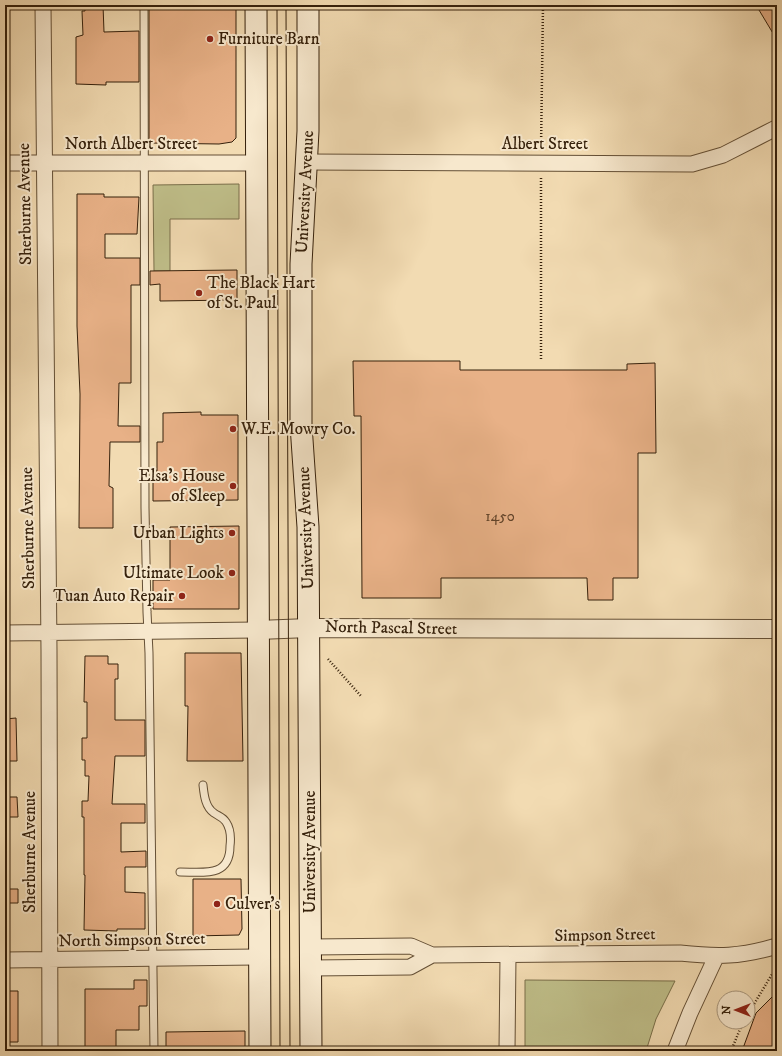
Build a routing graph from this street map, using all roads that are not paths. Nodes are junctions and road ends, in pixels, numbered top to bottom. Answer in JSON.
{"nodes":[{"id":1,"x":43,"y":5,"type":"edge"},
{"id":2,"x":144,"y":5,"type":"edge"},
{"id":3,"x":256,"y":5,"type":"edge"},
{"id":4,"x":308,"y":5,"type":"edge"},
{"id":5,"x":776,"y":128,"type":"dead end"},
{"id":6,"x":307,"y":162,"type":"junction"},
{"id":7,"x":5,"y":163,"type":"edge"},
{"id":8,"x":145,"y":163,"type":"junction"},
{"id":9,"x":256,"y":163,"type":"junction"},
{"id":10,"x":43,"y":164,"type":"junction"},
{"id":11,"x":309,"y":628,"type":"junction"},
{"id":12,"x":777,"y":628,"type":"edge"},
{"id":13,"x":258,"y":630,"type":"junction"},
{"id":14,"x":148,"y":632,"type":"junction"},
{"id":15,"x":5,"y":633,"type":"edge"},
{"id":16,"x":48,"y":633,"type":"junction"},
{"id":17,"x":203,"y":785,"type":"dead end"},
{"id":18,"x":180,"y":872,"type":"dead end"},
{"id":19,"x":777,"y":946,"type":"edge"},
{"id":20,"x":310,"y":947,"type":"junction"},
{"id":21,"x":432,"y":956,"type":"junction"},
{"id":22,"x":508,"y":956,"type":"junction"},
{"id":23,"x":260,"y":957,"type":"junction"},
{"id":24,"x":716,"y":957,"type":"junction"},
{"id":25,"x":153,"y":958,"type":"junction"},
{"id":26,"x":50,"y":959,"type":"junction"},
{"id":27,"x":5,"y":960,"type":"edge"},
{"id":28,"x":311,"y":968,"type":"junction"},
{"id":29,"x":50,"y":1051,"type":"edge"},
{"id":30,"x":154,"y":1051,"type":"edge"},
{"id":31,"x":260,"y":1051,"type":"edge"},
{"id":32,"x":311,"y":1051,"type":"edge"},
{"id":33,"x":507,"y":1051,"type":"edge"},
{"id":34,"x":675,"y":1051,"type":"edge"}],
"edges":[{"from":1,"to":10,"type":"street","name":"Sherburne Avenue"},
{"from":2,"to":8,"type":"lane"},
{"from":3,"to":9,"type":"main road"},
{"from":4,"to":6,"type":"main road","name":"University Avenue"},
{"from":5,"to":6,"type":"street","name":"Albert Street"},
{"from":6,"to":11,"type":"main road","name":"University Avenue"},
{"from":7,"to":10,"type":"street","name":"North Albert Street"},
{"from":8,"to":9,"type":"street","name":"North Albert Street"},
{"from":8,"to":10,"type":"street","name":"North Albert Street"},
{"from":8,"to":14,"type":"lane"},
{"from":9,"to":13,"type":"main road"},
{"from":10,"to":16,"type":"street","name":"Sherburne Avenue"},
{"from":11,"to":12,"type":"street","name":"North Pascal Street"},
{"from":11,"to":13,"type":"street","name":"North Pascal Street"},
{"from":11,"to":20,"type":"main road","name":"University Avenue"},
{"from":13,"to":14,"type":"street","name":"North Pascal Street"},
{"from":13,"to":23,"type":"main road"},
{"from":14,"to":16,"type":"street","name":"North Pascal Street"},
{"from":14,"to":25,"type":"lane"},
{"from":15,"to":16,"type":"street","name":"North Pascal Street"},
{"from":16,"to":26,"type":"street","name":"Sherburne Avenue"},
{"from":17,"to":18,"type":"lane"},
{"from":19,"to":24,"type":"street","name":"Simpson Street"},
{"from":20,"to":21,"type":"street","name":"Simpson Street"},
{"from":20,"to":28,"type":"main road","name":"University Avenue"},
{"from":21,"to":22,"type":"street","name":"Simpson Street"},
{"from":21,"to":28,"type":"street","name":"Simpson Street"},
{"from":22,"to":24,"type":"street","name":"Simpson Street"},
{"from":22,"to":33,"type":"street"},
{"from":23,"to":25,"type":"street","name":"North Simpson Street"},
{"from":23,"to":31,"type":"main road"},
{"from":24,"to":34,"type":"street"},
{"from":25,"to":26,"type":"street","name":"North Simpson Street"},
{"from":25,"to":30,"type":"lane"},
{"from":26,"to":27,"type":"street","name":"North Simpson Street"},
{"from":26,"to":29,"type":"street","name":"Sherburne Avenue"},
{"from":28,"to":32,"type":"main road","name":"University Avenue"}]}
